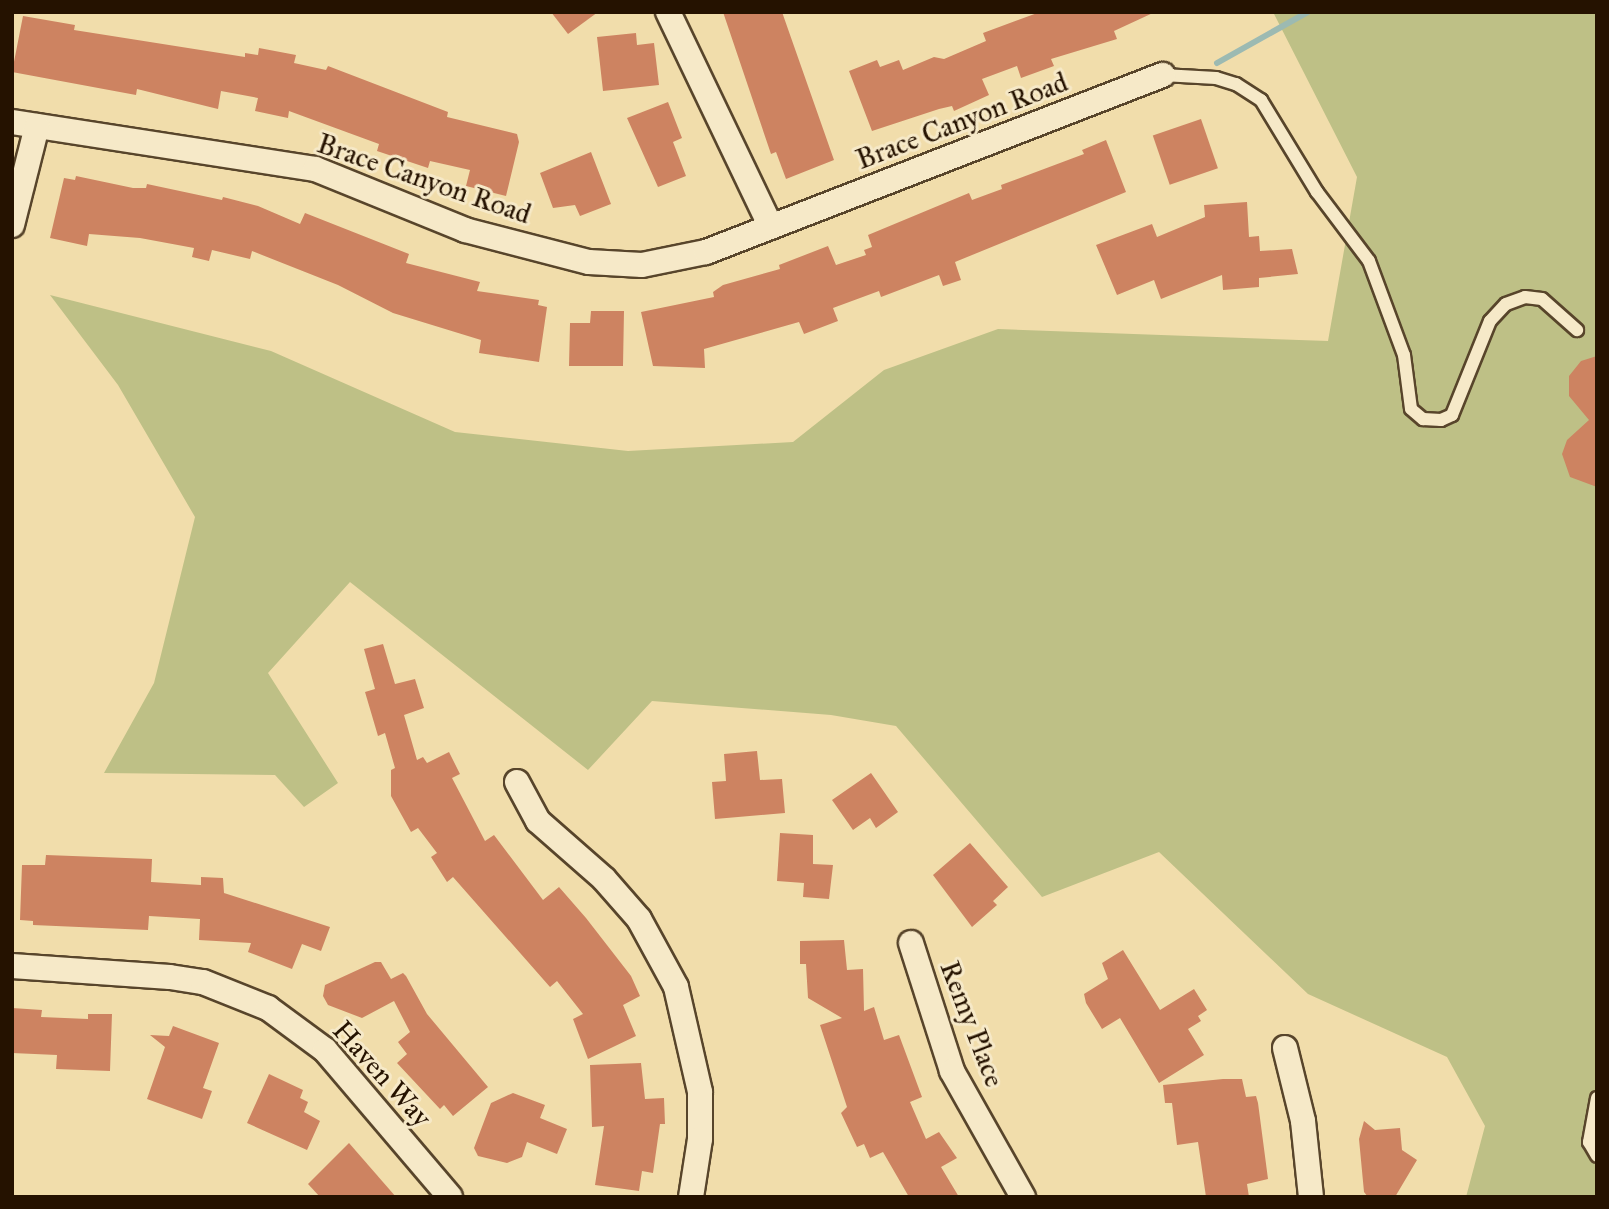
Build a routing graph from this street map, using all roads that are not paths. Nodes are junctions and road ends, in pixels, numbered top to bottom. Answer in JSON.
{"nodes":[{"id":1,"x":668,"y":12,"type":"edge"},
{"id":2,"x":1163,"y":75,"type":"joint"},
{"id":3,"x":12,"y":121,"type":"edge"},
{"id":4,"x":37,"y":126,"type":"junction"},
{"id":5,"x":12,"y":225,"type":"edge"},
{"id":6,"x":771,"y":227,"type":"junction"},
{"id":7,"x":1577,"y":330,"type":"dead end"},
{"id":8,"x":517,"y":782,"type":"dead end"},
{"id":9,"x":911,"y":943,"type":"dead end"},
{"id":10,"x":12,"y":966,"type":"edge"},
{"id":11,"x":1285,"y":1048,"type":"dead end"},
{"id":12,"x":1597,"y":1097,"type":"edge"},
{"id":13,"x":1597,"y":1156,"type":"edge"},
{"id":14,"x":450,"y":1197,"type":"edge"},
{"id":15,"x":691,"y":1197,"type":"edge"},
{"id":16,"x":1023,"y":1197,"type":"edge"},
{"id":17,"x":1311,"y":1197,"type":"edge"}],
"edges":[{"from":1,"to":6,"type":"street"},
{"from":2,"to":6,"type":"street","name":"Brace Canyon Road"},
{"from":2,"to":7,"type":"lane"},
{"from":3,"to":4,"type":"street","name":"Brace Canyon Road"},
{"from":4,"to":5,"type":"street"},
{"from":4,"to":6,"type":"street","name":"Brace Canyon Road"},
{"from":8,"to":15,"type":"street"},
{"from":9,"to":16,"type":"street","name":"Remy Place"},
{"from":10,"to":14,"type":"street","name":"Haven Way"},
{"from":11,"to":17,"type":"street"},
{"from":12,"to":13,"type":"lane"}]}
